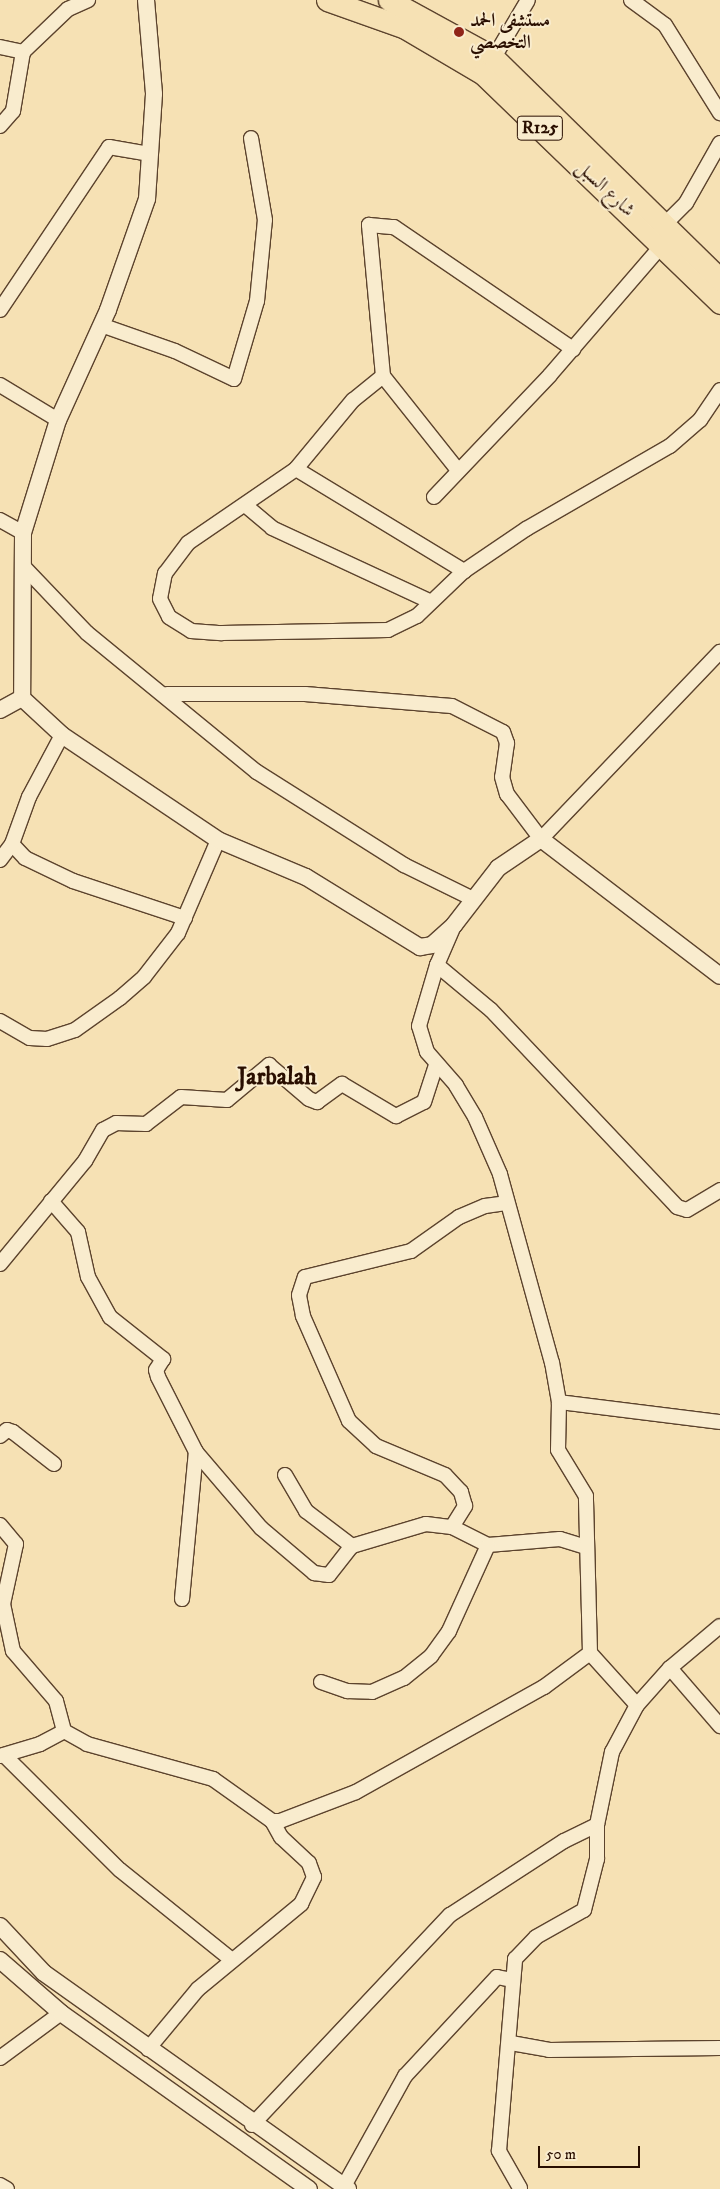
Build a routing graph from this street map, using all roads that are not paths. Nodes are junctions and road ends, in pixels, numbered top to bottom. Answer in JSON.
{"nodes":[{"id":1,"x":88,"y":0,"type":"edge"},
{"id":2,"x":146,"y":0,"type":"edge"},
{"id":3,"x":327,"y":0,"type":"edge"},
{"id":4,"x":389,"y":0,"type":"edge"},
{"id":5,"x":528,"y":0,"type":"edge"},
{"id":6,"x":631,"y":0,"type":"edge"},
{"id":7,"x":0,"y":47,"type":"edge"},
{"id":8,"x":23,"y":52,"type":"junction"},
{"id":9,"x":488,"y":66,"type":"junction"},
{"id":10,"x":720,"y":113,"type":"edge"},
{"id":11,"x":0,"y":126,"type":"edge"},
{"id":12,"x":252,"y":138,"type":"dead end"},
{"id":13,"x":720,"y":143,"type":"edge"},
{"id":14,"x":150,"y":154,"type":"junction"},
{"id":15,"x":664,"y":235,"type":"junction"},
{"id":16,"x":720,"y":279,"type":"edge"},
{"id":17,"x":720,"y":303,"type":"edge"},
{"id":18,"x":0,"y":310,"type":"edge"},
{"id":19,"x":101,"y":325,"type":"junction"},
{"id":20,"x":573,"y":349,"type":"junction"},
{"id":21,"x":383,"y":376,"type":"junction"},
{"id":22,"x":0,"y":386,"type":"edge"},
{"id":23,"x":720,"y":390,"type":"edge"},
{"id":24,"x":58,"y":420,"type":"junction"},
{"id":25,"x":296,"y":469,"type":"junction"},
{"id":26,"x":457,"y":469,"type":"junction"},
{"id":27,"x":434,"y":497,"type":"dead end"},
{"id":28,"x":245,"y":505,"type":"junction"},
{"id":29,"x":0,"y":520,"type":"edge"},
{"id":30,"x":23,"y":533,"type":"junction"},
{"id":31,"x":24,"y":567,"type":"junction"},
{"id":32,"x":464,"y":571,"type":"junction"},
{"id":33,"x":429,"y":601,"type":"junction"},
{"id":34,"x":720,"y":652,"type":"edge"},
{"id":35,"x":167,"y":694,"type":"junction"},
{"id":36,"x":22,"y":698,"type":"junction"},
{"id":37,"x":0,"y":710,"type":"edge"},
{"id":38,"x":62,"y":735,"type":"junction"},
{"id":39,"x":541,"y":839,"type":"junction"},
{"id":40,"x":218,"y":840,"type":"junction"},
{"id":41,"x":12,"y":844,"type":"junction"},
{"id":42,"x":0,"y":860,"type":"edge"},
{"id":43,"x":473,"y":899,"type":"junction"},
{"id":44,"x":185,"y":918,"type":"junction"},
{"id":45,"x":454,"y":925,"type":"junction"},
{"id":46,"x":437,"y":965,"type":"junction"},
{"id":47,"x":720,"y":976,"type":"edge"},
{"id":48,"x":0,"y":1021,"type":"edge"},
{"id":49,"x":436,"y":1066,"type":"junction"},
{"id":50,"x":720,"y":1190,"type":"edge"},
{"id":51,"x":51,"y":1201,"type":"junction"},
{"id":52,"x":506,"y":1203,"type":"junction"},
{"id":53,"x":0,"y":1264,"type":"edge"},
{"id":54,"x":559,"y":1402,"type":"junction"},
{"id":55,"x":720,"y":1422,"type":"edge"},
{"id":56,"x":0,"y":1436,"type":"edge"},
{"id":57,"x":196,"y":1452,"type":"junction"},
{"id":58,"x":54,"y":1464,"type":"dead end"},
{"id":59,"x":285,"y":1475,"type":"dead end"},
{"id":60,"x":0,"y":1525,"type":"edge"},
{"id":61,"x":452,"y":1527,"type":"junction"},
{"id":62,"x":488,"y":1545,"type":"junction"},
{"id":63,"x":352,"y":1546,"type":"junction"},
{"id":64,"x":587,"y":1546,"type":"junction"},
{"id":65,"x":182,"y":1599,"type":"dead end"},
{"id":66,"x":720,"y":1626,"type":"edge"},
{"id":67,"x":590,"y":1653,"type":"junction"},
{"id":68,"x":670,"y":1668,"type":"junction"},
{"id":69,"x":321,"y":1682,"type":"dead end"},
{"id":70,"x":637,"y":1705,"type":"junction"},
{"id":71,"x":720,"y":1726,"type":"edge"},
{"id":72,"x":64,"y":1731,"type":"junction"},
{"id":73,"x":2,"y":1756,"type":"edge"},
{"id":74,"x":272,"y":1821,"type":"junction"},
{"id":75,"x":597,"y":1825,"type":"junction"},
{"id":76,"x":0,"y":1926,"type":"edge"},
{"id":77,"x":0,"y":1960,"type":"edge"},
{"id":78,"x":232,"y":1960,"type":"junction"},
{"id":79,"x":513,"y":1980,"type":"junction"},
{"id":80,"x":61,"y":2013,"type":"junction"},
{"id":81,"x":511,"y":2043,"type":"junction"},
{"id":82,"x":720,"y":2048,"type":"edge"},
{"id":83,"x":148,"y":2049,"type":"junction"},
{"id":84,"x":0,"y":2058,"type":"edge"},
{"id":85,"x":252,"y":2125,"type":"junction"},
{"id":86,"x":0,"y":2185,"type":"edge"},
{"id":87,"x":302,"y":2187,"type":"edge"},
{"id":88,"x":346,"y":2187,"type":"edge"},
{"id":89,"x":520,"y":2188,"type":"edge"},
{"id":90,"x":6,"y":2189,"type":"edge"}],
"edges":[{"from":1,"to":8,"type":"street"},
{"from":2,"to":14,"type":"street"},
{"from":3,"to":9,"type":"main road","name":"شارع السبل","number":"R125"},
{"from":4,"to":9,"type":"main road","name":"شارع السبل","number":"R125"},
{"from":5,"to":9,"type":"street"},
{"from":6,"to":10,"type":"street"},
{"from":7,"to":8,"type":"street"},
{"from":8,"to":11,"type":"street"},
{"from":9,"to":15,"type":"main road","name":"شارع السبل","number":"R125"},
{"from":12,"to":19,"type":"street"},
{"from":13,"to":15,"type":"street"},
{"from":14,"to":18,"type":"street"},
{"from":14,"to":19,"type":"street"},
{"from":15,"to":16,"type":"main road","name":"شارع السبل","number":"R125"},
{"from":15,"to":17,"type":"main road","name":"شارع السبل","number":"R125"},
{"from":15,"to":20,"type":"street"},
{"from":19,"to":24,"type":"street"},
{"from":20,"to":21,"type":"street"},
{"from":20,"to":26,"type":"street"},
{"from":21,"to":25,"type":"street"},
{"from":21,"to":26,"type":"street"},
{"from":22,"to":24,"type":"street"},
{"from":23,"to":32,"type":"street"},
{"from":24,"to":30,"type":"street"},
{"from":25,"to":28,"type":"street"},
{"from":25,"to":32,"type":"street"},
{"from":26,"to":27,"type":"street"},
{"from":28,"to":33,"type":"street"},
{"from":28,"to":33,"type":"street"},
{"from":29,"to":30,"type":"street"},
{"from":30,"to":31,"type":"street"},
{"from":31,"to":35,"type":"street"},
{"from":31,"to":36,"type":"street"},
{"from":32,"to":33,"type":"street"},
{"from":34,"to":39,"type":"street"},
{"from":35,"to":39,"type":"street"},
{"from":35,"to":43,"type":"street"},
{"from":36,"to":37,"type":"street"},
{"from":36,"to":38,"type":"street"},
{"from":38,"to":40,"type":"street"},
{"from":38,"to":41,"type":"street"},
{"from":39,"to":43,"type":"street"},
{"from":39,"to":47,"type":"street"},
{"from":40,"to":44,"type":"street"},
{"from":40,"to":45,"type":"street"},
{"from":41,"to":42,"type":"street"},
{"from":41,"to":44,"type":"street"},
{"from":43,"to":45,"type":"street"},
{"from":44,"to":48,"type":"street"},
{"from":45,"to":46,"type":"street"},
{"from":46,"to":49,"type":"street"},
{"from":46,"to":50,"type":"street"},
{"from":49,"to":51,"type":"street"},
{"from":49,"to":52,"type":"street"},
{"from":51,"to":53,"type":"street"},
{"from":51,"to":57,"type":"street"},
{"from":52,"to":54,"type":"street"},
{"from":52,"to":61,"type":"street"},
{"from":54,"to":55,"type":"street"},
{"from":54,"to":64,"type":"street"},
{"from":56,"to":58,"type":"street"},
{"from":57,"to":63,"type":"street"},
{"from":57,"to":65,"type":"street"},
{"from":59,"to":63,"type":"street"},
{"from":60,"to":72,"type":"street"},
{"from":61,"to":62,"type":"street"},
{"from":61,"to":63,"type":"street"},
{"from":62,"to":64,"type":"street"},
{"from":62,"to":69,"type":"street"},
{"from":64,"to":67,"type":"street"},
{"from":66,"to":68,"type":"street"},
{"from":67,"to":70,"type":"street"},
{"from":67,"to":74,"type":"street"},
{"from":68,"to":70,"type":"street"},
{"from":68,"to":71,"type":"street"},
{"from":70,"to":75,"type":"street"},
{"from":72,"to":73,"type":"street"},
{"from":72,"to":74,"type":"street"},
{"from":73,"to":78,"type":"street"},
{"from":74,"to":78,"type":"street"},
{"from":75,"to":79,"type":"street"},
{"from":75,"to":85,"type":"street"},
{"from":76,"to":83,"type":"street"},
{"from":77,"to":80,"type":"street"},
{"from":78,"to":83,"type":"street"},
{"from":79,"to":81,"type":"street"},
{"from":79,"to":88,"type":"street"},
{"from":80,"to":84,"type":"street"},
{"from":80,"to":87,"type":"street"},
{"from":81,"to":82,"type":"street"},
{"from":81,"to":89,"type":"street"},
{"from":83,"to":85,"type":"street"},
{"from":85,"to":88,"type":"street"},
{"from":86,"to":90,"type":"street"}]}
